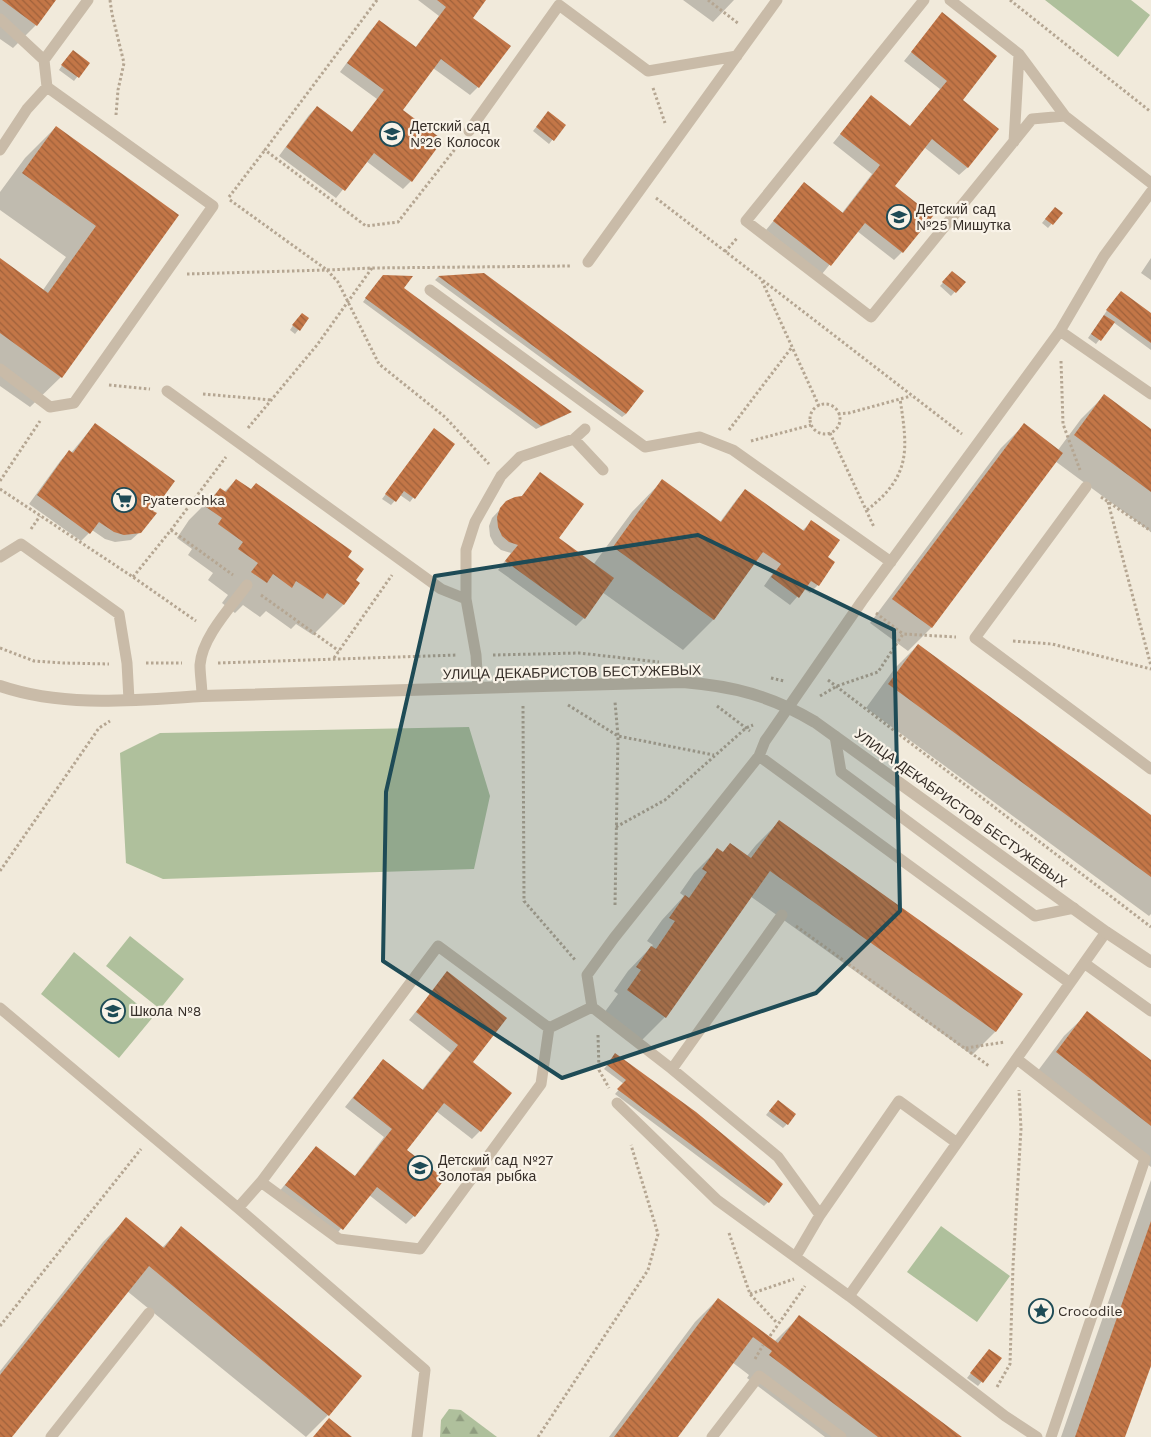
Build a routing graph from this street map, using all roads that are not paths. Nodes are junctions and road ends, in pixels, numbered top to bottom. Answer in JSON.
{"nodes":[{"id":1,"x":88,"y":0,"type":"edge"},
{"id":2,"x":777,"y":0,"type":"edge"},
{"id":3,"x":924,"y":0,"type":"edge"},
{"id":4,"x":950,"y":0,"type":"edge"},
{"id":5,"x":0,"y":18,"type":"edge"},
{"id":6,"x":1019,"y":54,"type":"junction"},
{"id":7,"x":737,"y":56,"type":"junction"},
{"id":8,"x":44,"y":60,"type":"junction"},
{"id":9,"x":47,"y":87,"type":"junction"},
{"id":10,"x":1065,"y":116,"type":"junction"},
{"id":11,"x":468,"y":131,"type":"road end"},
{"id":12,"x":1014,"y":142,"type":"junction"},
{"id":13,"x":0,"y":150,"type":"edge"},
{"id":14,"x":1151,"y":183,"type":"edge"},
{"id":15,"x":1151,"y":192,"type":"edge"},
{"id":16,"x":588,"y":262,"type":"road end"},
{"id":17,"x":430,"y":290,"type":"dead end"},
{"id":18,"x":1060,"y":331,"type":"junction"},
{"id":19,"x":0,"y":369,"type":"edge"},
{"id":20,"x":167,"y":391,"type":"dead end"},
{"id":21,"x":1151,"y":394,"type":"edge"},
{"id":22,"x":585,"y":429,"type":"dead end"},
{"id":23,"x":574,"y":439,"type":"junction"},
{"id":24,"x":603,"y":470,"type":"dead end"},
{"id":25,"x":1086,"y":488,"type":"road end"},
{"id":26,"x":0,"y":557,"type":"edge"},
{"id":27,"x":891,"y":562,"type":"junction"},
{"id":28,"x":247,"y":585,"type":"dead end"},
{"id":29,"x":466,"y":599,"type":"junction"},
{"id":30,"x":0,"y":686,"type":"edge"},
{"id":31,"x":478,"y":688,"type":"junction"},
{"id":32,"x":202,"y":696,"type":"junction"},
{"id":33,"x":129,"y":700,"type":"junction"},
{"id":34,"x":790,"y":707,"type":"junction"},
{"id":35,"x":835,"y":736,"type":"junction"},
{"id":36,"x":759,"y":756,"type":"junction"},
{"id":37,"x":1151,"y":769,"type":"edge"},
{"id":38,"x":1074,"y":908,"type":"junction"},
{"id":39,"x":782,"y":915,"type":"road end"},
{"id":40,"x":1106,"y":932,"type":"junction"},
{"id":41,"x":1084,"y":962,"type":"junction"},
{"id":42,"x":1151,"y":962,"type":"edge"},
{"id":43,"x":1070,"y":983,"type":"junction"},
{"id":44,"x":0,"y":1008,"type":"edge"},
{"id":45,"x":595,"y":1009,"type":"junction"},
{"id":46,"x":1151,"y":1011,"type":"edge"},
{"id":47,"x":549,"y":1028,"type":"junction"},
{"id":48,"x":1017,"y":1058,"type":"junction"},
{"id":49,"x":672,"y":1069,"type":"junction"},
{"id":50,"x":617,"y":1103,"type":"road end"},
{"id":51,"x":957,"y":1143,"type":"junction"},
{"id":52,"x":261,"y":1182,"type":"junction"},
{"id":53,"x":238,"y":1208,"type":"junction"},
{"id":54,"x":820,"y":1215,"type":"junction"},
{"id":55,"x":796,"y":1256,"type":"junction"},
{"id":56,"x":849,"y":1296,"type":"junction"},
{"id":57,"x":149,"y":1313,"type":"dead end"},
{"id":58,"x":51,"y":1437,"type":"edge"},
{"id":59,"x":416,"y":1437,"type":"edge"},
{"id":60,"x":712,"y":1437,"type":"edge"},
{"id":61,"x":841,"y":1437,"type":"edge"},
{"id":62,"x":1037,"y":1437,"type":"edge"},
{"id":63,"x":1051,"y":1437,"type":"edge"}],
"edges":[{"from":1,"to":8,"type":"lane"},
{"from":2,"to":7,"type":"lane"},
{"from":3,"to":12,"type":"lane"},
{"from":4,"to":6,"type":"lane"},
{"from":5,"to":8,"type":"lane"},
{"from":6,"to":10,"type":"lane"},
{"from":6,"to":12,"type":"lane"},
{"from":7,"to":11,"type":"lane"},
{"from":7,"to":16,"type":"lane"},
{"from":8,"to":9,"type":"lane"},
{"from":9,"to":13,"type":"lane"},
{"from":9,"to":19,"type":"lane"},
{"from":10,"to":12,"type":"lane"},
{"from":10,"to":14,"type":"lane"},
{"from":15,"to":18,"type":"lane"},
{"from":17,"to":27,"type":"lane"},
{"from":18,"to":21,"type":"lane"},
{"from":18,"to":27,"type":"lane"},
{"from":20,"to":29,"type":"lane"},
{"from":22,"to":23,"type":"lane"},
{"from":23,"to":24,"type":"lane"},
{"from":23,"to":29,"type":"lane"},
{"from":25,"to":37,"type":"lane"},
{"from":26,"to":33,"type":"lane"},
{"from":27,"to":34,"type":"lane"},
{"from":28,"to":32,"type":"lane"},
{"from":29,"to":31,"type":"lane"},
{"from":30,"to":33,"type":"street","name":"УЛИЦА ДЕКАБРИСТОВ БЕСТУЖЕВЫХ"},
{"from":31,"to":32,"type":"street","name":"УЛИЦА ДЕКАБРИСТОВ БЕСТУЖЕВЫХ"},
{"from":31,"to":34,"type":"street","name":"УЛИЦА ДЕКАБРИСТОВ БЕСТУЖЕВЫХ"},
{"from":32,"to":33,"type":"street","name":"УЛИЦА ДЕКАБРИСТОВ БЕСТУЖЕВЫХ"},
{"from":34,"to":35,"type":"street","name":"УЛИЦА ДЕКАБРИСТОВ БЕСТУЖЕВЫХ"},
{"from":34,"to":36,"type":"lane"},
{"from":35,"to":38,"type":"street","name":"УЛИЦА ДЕКАБРИСТОВ БЕСТУЖЕВЫХ"},
{"from":35,"to":38,"type":"lane"},
{"from":36,"to":43,"type":"lane"},
{"from":36,"to":45,"type":"lane"},
{"from":38,"to":40,"type":"street","name":"УЛИЦА ДЕКАБРИСТОВ БЕСТУЖЕВЫХ"},
{"from":39,"to":49,"type":"lane"},
{"from":40,"to":41,"type":"lane"},
{"from":40,"to":42,"type":"street","name":"УЛИЦА ДЕКАБРИСТОВ БЕСТУЖЕВЫХ"},
{"from":41,"to":43,"type":"lane"},
{"from":41,"to":46,"type":"lane"},
{"from":43,"to":48,"type":"lane"},
{"from":44,"to":53,"type":"lane"},
{"from":45,"to":47,"type":"lane"},
{"from":45,"to":49,"type":"lane"},
{"from":47,"to":52,"type":"lane"},
{"from":47,"to":52,"type":"lane"},
{"from":48,"to":51,"type":"lane"},
{"from":48,"to":63,"type":"lane"},
{"from":49,"to":54,"type":"lane"},
{"from":50,"to":55,"type":"lane"},
{"from":51,"to":54,"type":"lane"},
{"from":51,"to":56,"type":"lane"},
{"from":52,"to":53,"type":"lane"},
{"from":53,"to":59,"type":"lane"},
{"from":54,"to":55,"type":"lane"},
{"from":55,"to":56,"type":"lane"},
{"from":56,"to":62,"type":"lane"},
{"from":57,"to":58,"type":"lane"},
{"from":60,"to":61,"type":"lane"}]}
